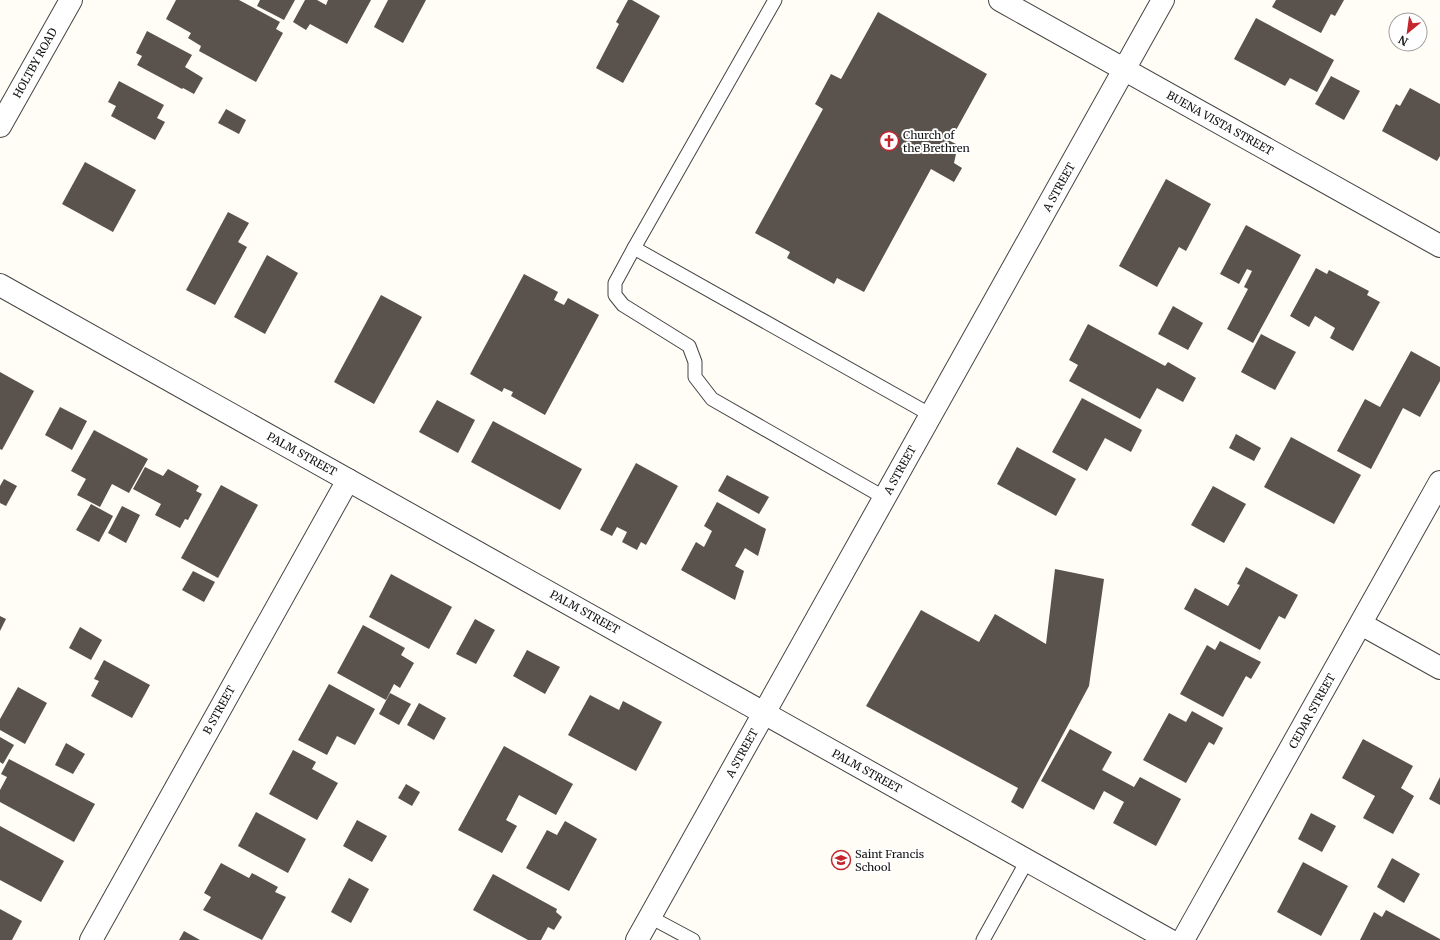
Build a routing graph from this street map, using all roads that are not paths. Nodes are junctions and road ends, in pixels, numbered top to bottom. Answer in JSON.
{"nodes":[{"id":1,"x":71,"y":0,"type":"edge"},
{"id":2,"x":775,"y":0,"type":"edge"},
{"id":3,"x":1000,"y":0,"type":"edge"},
{"id":4,"x":1163,"y":0,"type":"edge"},
{"id":5,"x":1124,"y":70,"type":"junction"},
{"id":6,"x":0,"y":126,"type":"edge"},
{"id":7,"x":1440,"y":246,"type":"edge"},
{"id":8,"x":634,"y":248,"type":"junction"},
{"id":9,"x":0,"y":285,"type":"edge"},
{"id":10,"x":931,"y":415,"type":"junction"},
{"id":11,"x":348,"y":480,"type":"junction"},
{"id":12,"x":1440,"y":482,"type":"edge"},
{"id":13,"x":885,"y":498,"type":"junction"},
{"id":14,"x":1361,"y":624,"type":"junction"},
{"id":15,"x":1440,"y":668,"type":"edge"},
{"id":16,"x":764,"y":713,"type":"junction"},
{"id":17,"x":1027,"y":861,"type":"junction"},
{"id":18,"x":650,"y":917,"type":"junction"},
{"id":19,"x":91,"y":940,"type":"edge"},
{"id":20,"x":637,"y":940,"type":"edge"},
{"id":21,"x":693,"y":940,"type":"edge"},
{"id":22,"x":983,"y":940,"type":"edge"},
{"id":23,"x":1169,"y":940,"type":"edge"},
{"id":24,"x":1183,"y":940,"type":"edge"}],
"edges":[{"from":1,"to":6,"type":"street","name":"HOLTBY ROAD"},
{"from":2,"to":8,"type":"lane"},
{"from":3,"to":5,"type":"street","name":"BUENA VISTA STREET"},
{"from":4,"to":5,"type":"street","name":"A STREET"},
{"from":5,"to":7,"type":"street","name":"BUENA VISTA STREET"},
{"from":5,"to":10,"type":"street","name":"A STREET"},
{"from":8,"to":10,"type":"lane"},
{"from":8,"to":13,"type":"lane"},
{"from":9,"to":11,"type":"street","name":"PALM STREET"},
{"from":10,"to":13,"type":"street","name":"A STREET"},
{"from":11,"to":16,"type":"street","name":"PALM STREET"},
{"from":11,"to":19,"type":"street","name":"B STREET"},
{"from":12,"to":14,"type":"street","name":"CEDAR STREET"},
{"from":13,"to":16,"type":"street","name":"A STREET"},
{"from":14,"to":15,"type":"street"},
{"from":14,"to":24,"type":"street","name":"CEDAR STREET"},
{"from":16,"to":17,"type":"street","name":"PALM STREET"},
{"from":16,"to":18,"type":"street","name":"A STREET"},
{"from":17,"to":22,"type":"lane"},
{"from":17,"to":23,"type":"street","name":"PALM STREET"},
{"from":18,"to":20,"type":"street","name":"A STREET"},
{"from":18,"to":21,"type":"lane"}]}
